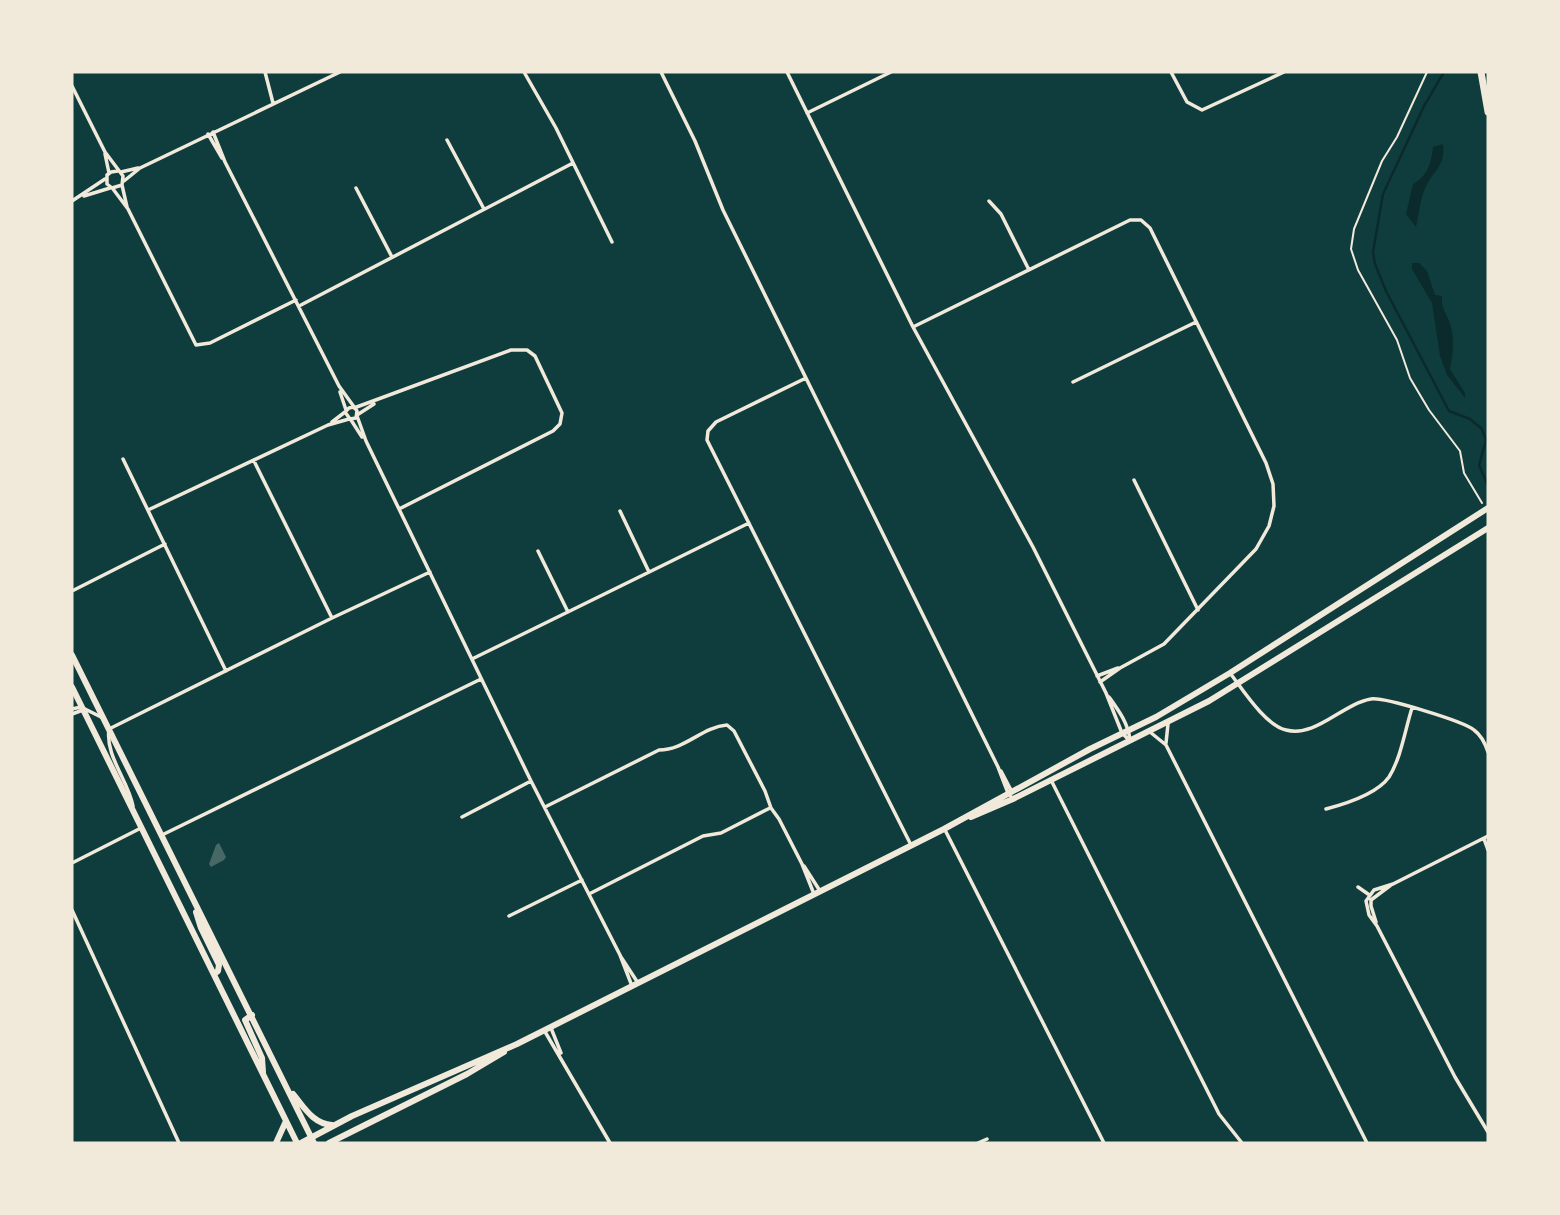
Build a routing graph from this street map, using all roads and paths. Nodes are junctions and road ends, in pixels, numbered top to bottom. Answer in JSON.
{"nodes":[{"id":1,"x":265,"y":72,"type":"edge"},
{"id":2,"x":341,"y":72,"type":"edge"},
{"id":3,"x":524,"y":72,"type":"edge"},
{"id":4,"x":661,"y":72,"type":"edge"},
{"id":5,"x":787,"y":72,"type":"edge"},
{"id":6,"x":891,"y":72,"type":"edge"},
{"id":7,"x":1171,"y":72,"type":"edge"},
{"id":8,"x":1284,"y":72,"type":"edge"},
{"id":9,"x":1427,"y":72,"type":"edge"},
{"id":10,"x":1483,"y":72,"type":"edge"},
{"id":11,"x":1488,"y":82,"type":"edge"},
{"id":12,"x":72,"y":86,"type":"edge"},
{"id":13,"x":273,"y":103,"type":"junction"},
{"id":14,"x":807,"y":113,"type":"junction"},
{"id":15,"x":1488,"y":113,"type":"edge"},
{"id":16,"x":211,"y":133,"type":"junction"},
{"id":17,"x":447,"y":140,"type":"dead end"},
{"id":18,"x":104,"y":152,"type":"junction"},
{"id":19,"x":573,"y":163,"type":"junction"},
{"id":20,"x":140,"y":168,"type":"junction"},
{"id":21,"x":119,"y":172,"type":"junction"},
{"id":22,"x":109,"y":173,"type":"junction"},
{"id":23,"x":106,"y":179,"type":"junction"},
{"id":24,"x":123,"y":183,"type":"junction"},
{"id":25,"x":113,"y":188,"type":"junction"},
{"id":26,"x":356,"y":188,"type":"dead end"},
{"id":27,"x":82,"y":196,"type":"junction"},
{"id":28,"x":72,"y":201,"type":"edge"},
{"id":29,"x":989,"y":201,"type":"dead end"},
{"id":30,"x":128,"y":209,"type":"junction"},
{"id":31,"x":484,"y":210,"type":"junction"},
{"id":32,"x":612,"y":242,"type":"dead end"},
{"id":33,"x":392,"y":257,"type":"junction"},
{"id":34,"x":1029,"y":270,"type":"junction"},
{"id":35,"x":296,"y":300,"type":"junction"},
{"id":36,"x":299,"y":306,"type":"junction"},
{"id":37,"x":1196,"y":321,"type":"junction"},
{"id":38,"x":913,"y":327,"type":"junction"},
{"id":39,"x":806,"y":379,"type":"junction"},
{"id":40,"x":1073,"y":383,"type":"dead end"},
{"id":41,"x":339,"y":386,"type":"junction"},
{"id":42,"x":379,"y":400,"type":"junction"},
{"id":43,"x":353,"y":408,"type":"junction"},
{"id":44,"x":346,"y":411,"type":"junction"},
{"id":45,"x":357,"y":415,"type":"junction"},
{"id":46,"x":349,"y":419,"type":"junction"},
{"id":47,"x":328,"y":425,"type":"junction"},
{"id":48,"x":366,"y":442,"type":"junction"},
{"id":49,"x":123,"y":459,"type":"dead end"},
{"id":50,"x":254,"y":461,"type":"junction"},
{"id":51,"x":1134,"y":480,"type":"dead end"},
{"id":52,"x":1477,"y":495,"type":"dead end"},
{"id":53,"x":1488,"y":508,"type":"edge"},
{"id":54,"x":398,"y":509,"type":"junction"},
{"id":55,"x":148,"y":510,"type":"junction"},
{"id":56,"x":620,"y":511,"type":"dead end"},
{"id":57,"x":750,"y":523,"type":"junction"},
{"id":58,"x":1485,"y":530,"type":"edge"},
{"id":59,"x":165,"y":544,"type":"junction"},
{"id":60,"x":538,"y":551,"type":"dead end"},
{"id":61,"x":430,"y":572,"type":"junction"},
{"id":62,"x":649,"y":572,"type":"junction"},
{"id":63,"x":72,"y":591,"type":"edge"},
{"id":64,"x":1198,"y":610,"type":"junction"},
{"id":65,"x":568,"y":612,"type":"junction"},
{"id":66,"x":332,"y":618,"type":"junction"},
{"id":67,"x":72,"y":654,"type":"edge"},
{"id":68,"x":472,"y":659,"type":"junction"},
{"id":69,"x":1120,"y":668,"type":"junction"},
{"id":70,"x":226,"y":671,"type":"junction"},
{"id":71,"x":1230,"y":673,"type":"junction"},
{"id":72,"x":1097,"y":676,"type":"junction"},
{"id":73,"x":481,"y":679,"type":"junction"},
{"id":74,"x":1100,"y":682,"type":"junction"},
{"id":75,"x":1239,"y":684,"type":"junction"},
{"id":76,"x":72,"y":687,"type":"edge"},
{"id":77,"x":1106,"y":693,"type":"junction"},
{"id":78,"x":82,"y":708,"type":"junction"},
{"id":79,"x":1412,"y":708,"type":"junction"},
{"id":80,"x":72,"y":712,"type":"edge"},
{"id":81,"x":103,"y":718,"type":"junction"},
{"id":82,"x":1168,"y":724,"type":"junction"},
{"id":83,"x":109,"y":729,"type":"junction"},
{"id":84,"x":1126,"y":731,"type":"junction"},
{"id":85,"x":1150,"y":732,"type":"junction"},
{"id":86,"x":1130,"y":742,"type":"junction"},
{"id":87,"x":1166,"y":745,"type":"junction"},
{"id":88,"x":1488,"y":752,"type":"edge"},
{"id":89,"x":1048,"y":772,"type":"junction"},
{"id":90,"x":1052,"y":780,"type":"junction"},
{"id":91,"x":531,"y":781,"type":"junction"},
{"id":92,"x":1010,"y":792,"type":"junction"},
{"id":93,"x":1013,"y":799,"type":"junction"},
{"id":94,"x":545,"y":807,"type":"junction"},
{"id":95,"x":771,"y":808,"type":"junction"},
{"id":96,"x":1326,"y":809,"type":"dead end"},
{"id":97,"x":135,"y":815,"type":"junction"},
{"id":98,"x":462,"y":817,"type":"dead end"},
{"id":99,"x":141,"y":828,"type":"junction"},
{"id":100,"x":944,"y":829,"type":"junction"},
{"id":101,"x":161,"y":836,"type":"junction"},
{"id":102,"x":1486,"y":837,"type":"edge"},
{"id":103,"x":911,"y":845,"type":"junction"},
{"id":104,"x":1488,"y":850,"type":"edge"},
{"id":105,"x":72,"y":863,"type":"edge"},
{"id":106,"x":582,"y":880,"type":"junction"},
{"id":107,"x":1358,"y":887,"type":"dead end"},
{"id":108,"x":817,"y":893,"type":"junction"},
{"id":109,"x":589,"y":894,"type":"junction"},
{"id":110,"x":1371,"y":896,"type":"junction"},
{"id":111,"x":193,"y":900,"type":"junction"},
{"id":112,"x":72,"y":910,"type":"edge"},
{"id":113,"x":509,"y":916,"type":"dead end"},
{"id":114,"x":620,"y":955,"type":"junction"},
{"id":115,"x":214,"y":974,"type":"junction"},
{"id":116,"x":635,"y":985,"type":"junction"},
{"id":117,"x":251,"y":1015,"type":"junction"},
{"id":118,"x":547,"y":1029,"type":"junction"},
{"id":119,"x":517,"y":1044,"type":"junction"},
{"id":120,"x":263,"y":1074,"type":"junction"},
{"id":121,"x":286,"y":1085,"type":"junction"},
{"id":122,"x":286,"y":1121,"type":"junction"},
{"id":123,"x":334,"y":1125,"type":"junction"},
{"id":124,"x":1488,"y":1132,"type":"edge"},
{"id":125,"x":987,"y":1139,"type":"dead end"},
{"id":126,"x":313,"y":1140,"type":"edge"},
{"id":127,"x":179,"y":1143,"type":"edge"},
{"id":128,"x":276,"y":1143,"type":"edge"},
{"id":129,"x":299,"y":1143,"type":"edge"},
{"id":130,"x":329,"y":1143,"type":"edge"},
{"id":131,"x":610,"y":1143,"type":"edge"},
{"id":132,"x":978,"y":1143,"type":"edge"},
{"id":133,"x":1104,"y":1143,"type":"edge"},
{"id":134,"x":1242,"y":1143,"type":"edge"},
{"id":135,"x":1367,"y":1143,"type":"edge"}],
"edges":[{"from":1,"to":13,"type":"street"},
{"from":2,"to":13,"type":"street"},
{"from":3,"to":19,"type":"street"},
{"from":4,"to":39,"type":"street"},
{"from":5,"to":14,"type":"street"},
{"from":6,"to":14,"type":"street"},
{"from":7,"to":8,"type":"street"},
{"from":9,"to":52,"type":"path"},
{"from":10,"to":11,"type":"highway"},
{"from":10,"to":15,"type":"highway"},
{"from":12,"to":18,"type":"street"},
{"from":13,"to":16,"type":"street"},
{"from":14,"to":38,"type":"street"},
{"from":16,"to":20,"type":"street"},
{"from":16,"to":35,"type":"street"},
{"from":17,"to":31,"type":"street"},
{"from":18,"to":21,"type":"street"},
{"from":18,"to":22,"type":"street"},
{"from":19,"to":31,"type":"street"},
{"from":19,"to":32,"type":"street"},
{"from":20,"to":21,"type":"street"},
{"from":20,"to":24,"type":"street"},
{"from":21,"to":22,"type":"street"},
{"from":21,"to":24,"type":"street"},
{"from":22,"to":23,"type":"street"},
{"from":23,"to":25,"type":"street"},
{"from":23,"to":27,"type":"street"},
{"from":24,"to":25,"type":"street"},
{"from":24,"to":30,"type":"street"},
{"from":25,"to":27,"type":"street"},
{"from":25,"to":30,"type":"street"},
{"from":26,"to":33,"type":"street"},
{"from":27,"to":28,"type":"street"},
{"from":29,"to":34,"type":"street"},
{"from":30,"to":35,"type":"street"},
{"from":31,"to":33,"type":"street"},
{"from":33,"to":36,"type":"street"},
{"from":34,"to":37,"type":"street"},
{"from":34,"to":38,"type":"street"},
{"from":35,"to":36,"type":"street"},
{"from":36,"to":41,"type":"street"},
{"from":37,"to":40,"type":"street"},
{"from":37,"to":64,"type":"street"},
{"from":38,"to":72,"type":"street"},
{"from":39,"to":57,"type":"street"},
{"from":39,"to":92,"type":"street"},
{"from":41,"to":43,"type":"street"},
{"from":41,"to":44,"type":"street"},
{"from":42,"to":43,"type":"street"},
{"from":42,"to":45,"type":"street"},
{"from":42,"to":54,"type":"street"},
{"from":43,"to":44,"type":"street"},
{"from":43,"to":45,"type":"street"},
{"from":44,"to":46,"type":"street"},
{"from":44,"to":47,"type":"street"},
{"from":45,"to":46,"type":"street"},
{"from":45,"to":48,"type":"street"},
{"from":46,"to":47,"type":"street"},
{"from":46,"to":48,"type":"street"},
{"from":47,"to":50,"type":"street"},
{"from":48,"to":54,"type":"street"},
{"from":49,"to":55,"type":"street"},
{"from":50,"to":55,"type":"street"},
{"from":50,"to":66,"type":"street"},
{"from":51,"to":64,"type":"street"},
{"from":53,"to":71,"type":"main road"},
{"from":54,"to":61,"type":"street"},
{"from":55,"to":59,"type":"street"},
{"from":56,"to":62,"type":"street"},
{"from":57,"to":62,"type":"street"},
{"from":57,"to":103,"type":"street"},
{"from":58,"to":75,"type":"main road"},
{"from":59,"to":63,"type":"street"},
{"from":59,"to":70,"type":"street"},
{"from":60,"to":65,"type":"street"},
{"from":61,"to":66,"type":"street"},
{"from":61,"to":68,"type":"street"},
{"from":62,"to":65,"type":"street"},
{"from":64,"to":69,"type":"street"},
{"from":65,"to":68,"type":"street"},
{"from":66,"to":70,"type":"street"},
{"from":67,"to":81,"type":"main road"},
{"from":68,"to":73,"type":"street"},
{"from":69,"to":72,"type":"street"},
{"from":69,"to":74,"type":"street"},
{"from":70,"to":83,"type":"street"},
{"from":71,"to":75,"type":"street"},
{"from":71,"to":84,"type":"main road"},
{"from":72,"to":74,"type":"street"},
{"from":73,"to":91,"type":"street"},
{"from":73,"to":101,"type":"street"},
{"from":74,"to":77,"type":"street"},
{"from":75,"to":79,"type":"street"},
{"from":75,"to":82,"type":"main road"},
{"from":76,"to":78,"type":"main road"},
{"from":77,"to":84,"type":"street"},
{"from":77,"to":84,"type":"street"},
{"from":78,"to":80,"type":"street"},
{"from":78,"to":81,"type":"street"},
{"from":78,"to":97,"type":"main road"},
{"from":79,"to":88,"type":"street"},
{"from":79,"to":96,"type":"street"},
{"from":81,"to":83,"type":"main road"},
{"from":82,"to":85,"type":"main road"},
{"from":82,"to":87,"type":"street"},
{"from":83,"to":97,"type":"street"},
{"from":83,"to":101,"type":"main road"},
{"from":84,"to":86,"type":"street"},
{"from":84,"to":89,"type":"main road"},
{"from":85,"to":86,"type":"main road"},
{"from":85,"to":87,"type":"street"},
{"from":86,"to":90,"type":"main road"},
{"from":87,"to":135,"type":"street"},
{"from":89,"to":90,"type":"street"},
{"from":89,"to":92,"type":"main road"},
{"from":90,"to":93,"type":"main road"},
{"from":90,"to":134,"type":"street"},
{"from":91,"to":94,"type":"street"},
{"from":91,"to":98,"type":"street"},
{"from":92,"to":93,"type":"street"},
{"from":92,"to":100,"type":"main road"},
{"from":93,"to":100,"type":"main road"},
{"from":94,"to":95,"type":"street"},
{"from":94,"to":106,"type":"street"},
{"from":95,"to":108,"type":"street"},
{"from":95,"to":109,"type":"street"},
{"from":97,"to":99,"type":"main road"},
{"from":99,"to":105,"type":"street"},
{"from":99,"to":115,"type":"main road"},
{"from":100,"to":103,"type":"main road"},
{"from":100,"to":133,"type":"street"},
{"from":101,"to":111,"type":"main road"},
{"from":102,"to":104,"type":"street"},
{"from":102,"to":110,"type":"street"},
{"from":103,"to":108,"type":"main road"},
{"from":106,"to":109,"type":"street"},
{"from":106,"to":113,"type":"street"},
{"from":107,"to":110,"type":"street"},
{"from":108,"to":116,"type":"main road"},
{"from":109,"to":114,"type":"street"},
{"from":110,"to":124,"type":"street"},
{"from":111,"to":115,"type":"main road"},
{"from":111,"to":117,"type":"main road"},
{"from":112,"to":127,"type":"street"},
{"from":114,"to":116,"type":"street"},
{"from":114,"to":116,"type":"street"},
{"from":115,"to":120,"type":"main road"},
{"from":116,"to":118,"type":"main road"},
{"from":117,"to":120,"type":"main road"},
{"from":117,"to":121,"type":"main road"},
{"from":118,"to":119,"type":"main road"},
{"from":118,"to":131,"type":"street"},
{"from":119,"to":123,"type":"main road"},
{"from":119,"to":130,"type":"main road"},
{"from":120,"to":122,"type":"main road"},
{"from":121,"to":123,"type":"main road"},
{"from":121,"to":126,"type":"main road"},
{"from":122,"to":128,"type":"main road"},
{"from":122,"to":129,"type":"main road"},
{"from":123,"to":126,"type":"main road"},
{"from":125,"to":132,"type":"street"},
{"from":126,"to":129,"type":"main road"}]}
